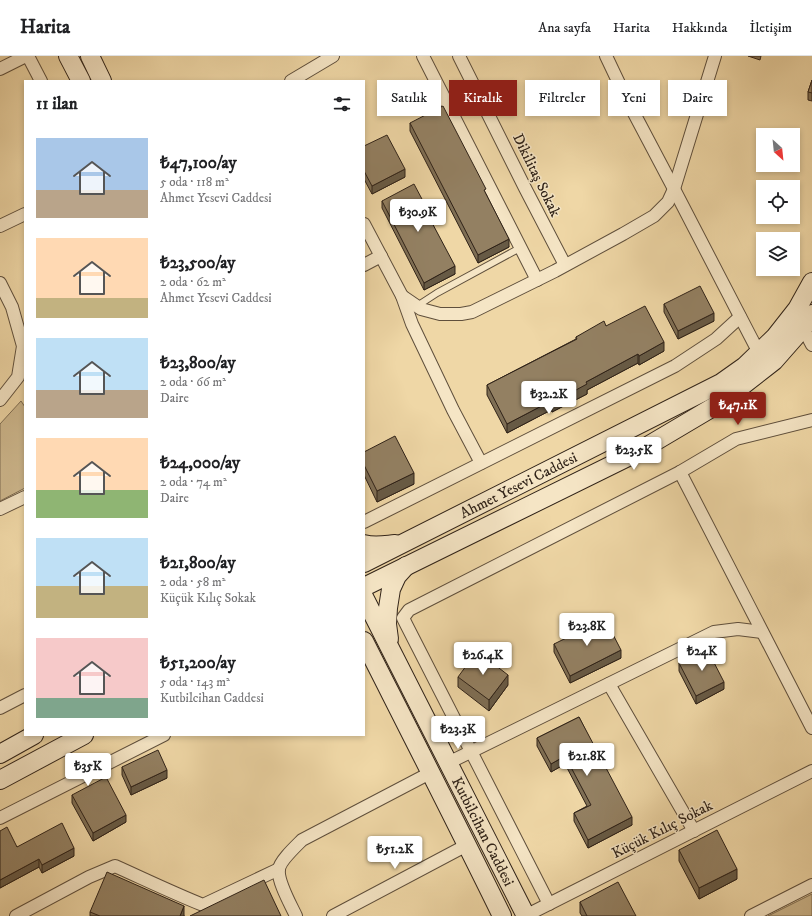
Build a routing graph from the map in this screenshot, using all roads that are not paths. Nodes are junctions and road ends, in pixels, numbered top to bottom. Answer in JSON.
{"nodes":[{"id":1,"x":27,"y":56,"type":"edge"},
{"id":2,"x":68,"y":56,"type":"edge"},
{"id":3,"x":90,"y":56,"type":"edge"},
{"id":4,"x":332,"y":56,"type":"edge"},
{"id":5,"x":423,"y":56,"type":"edge"},
{"id":6,"x":459,"y":56,"type":"edge"},
{"id":7,"x":606,"y":56,"type":"edge"},
{"id":8,"x":715,"y":56,"type":"edge"},
{"id":9,"x":0,"y":69,"type":"edge"},
{"id":10,"x":40,"y":80,"type":"edge"},
{"id":11,"x":80,"y":80,"type":"edge"},
{"id":12,"x":102,"y":80,"type":"edge"},
{"id":13,"x":293,"y":80,"type":"edge"},
{"id":14,"x":674,"y":189,"type":"junction"},
{"id":15,"x":24,"y":214,"type":"edge"},
{"id":16,"x":0,"y":226,"type":"edge"},
{"id":17,"x":365,"y":226,"type":"edge"},
{"id":18,"x":520,"y":248,"type":"junction"},
{"id":19,"x":381,"y":256,"type":"junction"},
{"id":20,"x":365,"y":264,"type":"edge"},
{"id":21,"x":565,"y":265,"type":"junction"},
{"id":22,"x":537,"y":280,"type":"junction"},
{"id":23,"x":812,"y":282,"type":"edge"},
{"id":24,"x":0,"y":283,"type":"edge"},
{"id":25,"x":402,"y":296,"type":"junction"},
{"id":26,"x":417,"y":306,"type":"junction"},
{"id":27,"x":740,"y":317,"type":"junction"},
{"id":28,"x":808,"y":321,"type":"edge"},
{"id":29,"x":812,"y":345,"type":"edge"},
{"id":30,"x":759,"y":353,"type":"junction"},
{"id":31,"x":22,"y":378,"type":"edge"},
{"id":32,"x":0,"y":400,"type":"edge"},
{"id":33,"x":812,"y":420,"type":"edge"},
{"id":34,"x":481,"y":463,"type":"junction"},
{"id":35,"x":680,"y":472,"type":"junction"},
{"id":36,"x":24,"y":497,"type":"edge"},
{"id":37,"x":0,"y":509,"type":"edge"},
{"id":38,"x":365,"y":521,"type":"edge"},
{"id":39,"x":408,"y":542,"type":"junction"},
{"id":40,"x":365,"y":544,"type":"edge"},
{"id":41,"x":365,"y":563,"type":"edge"},
{"id":42,"x":407,"y":565,"type":"junction"},
{"id":43,"x":365,"y":586,"type":"edge"},
{"id":44,"x":365,"y":599,"type":"edge"},
{"id":45,"x":762,"y":632,"type":"junction"},
{"id":46,"x":365,"y":642,"type":"edge"},
{"id":47,"x":391,"y":650,"type":"junction"},
{"id":48,"x":365,"y":655,"type":"edge"},
{"id":49,"x":382,"y":676,"type":"junction"},
{"id":50,"x":609,"y":684,"type":"junction"},
{"id":51,"x":24,"y":696,"type":"edge"},
{"id":52,"x":0,"y":708,"type":"edge"},
{"id":53,"x":812,"y":728,"type":"edge"},
{"id":54,"x":32,"y":736,"type":"edge"},
{"id":55,"x":82,"y":736,"type":"edge"},
{"id":56,"x":162,"y":736,"type":"edge"},
{"id":57,"x":472,"y":751,"type":"junction"},
{"id":58,"x":0,"y":754,"type":"edge"},
{"id":59,"x":448,"y":763,"type":"junction"},
{"id":60,"x":812,"y":771,"type":"edge"},
{"id":61,"x":430,"y":773,"type":"junction"},
{"id":62,"x":0,"y":780,"type":"edge"},
{"id":63,"x":0,"y":818,"type":"edge"},
{"id":64,"x":694,"y":831,"type":"junction"},
{"id":65,"x":467,"y":845,"type":"junction"},
{"id":66,"x":279,"y":869,"type":"junction"},
{"id":67,"x":812,"y":885,"type":"edge"},
{"id":68,"x":549,"y":904,"type":"junction"},
{"id":69,"x":16,"y":916,"type":"edge"},
{"id":70,"x":296,"y":916,"type":"edge"},
{"id":71,"x":333,"y":916,"type":"edge"},
{"id":72,"x":502,"y":916,"type":"edge"},
{"id":73,"x":526,"y":916,"type":"edge"},
{"id":74,"x":752,"y":916,"type":"edge"}],
"edges":[{"from":1,"to":9,"type":"street"},
{"from":1,"to":10,"type":"street"},
{"from":2,"to":11,"type":"main road"},
{"from":3,"to":12,"type":"main road"},
{"from":4,"to":13,"type":"street"},
{"from":5,"to":18,"type":"street"},
{"from":6,"to":21,"type":"street","name":"Dikilitaş Sokak"},
{"from":7,"to":14,"type":"street"},
{"from":8,"to":14,"type":"street"},
{"from":14,"to":21,"type":"street"},
{"from":14,"to":27,"type":"street"},
{"from":15,"to":16,"type":"street"},
{"from":17,"to":19,"type":"street"},
{"from":18,"to":22,"type":"street"},
{"from":18,"to":26,"type":"lane"},
{"from":19,"to":20,"type":"street"},
{"from":19,"to":25,"type":"street"},
{"from":21,"to":22,"type":"street"},
{"from":22,"to":26,"type":"street"},
{"from":23,"to":30,"type":"main road","name":"Ahmet Yesevi Caddesi"},
{"from":24,"to":31,"type":"street"},
{"from":25,"to":26,"type":"street"},
{"from":25,"to":34,"type":"street"},
{"from":27,"to":30,"type":"street"},
{"from":27,"to":34,"type":"street"},
{"from":28,"to":29,"type":"street"},
{"from":28,"to":42,"type":"main road","name":"Ahmet Yesevi Caddesi"},
{"from":30,"to":39,"type":"main road","name":"Ahmet Yesevi Caddesi"},
{"from":31,"to":32,"type":"street"},
{"from":33,"to":35,"type":"street"},
{"from":34,"to":38,"type":"street"},
{"from":35,"to":45,"type":"street"},
{"from":35,"to":57,"type":"street"},
{"from":36,"to":37,"type":"street"},
{"from":39,"to":40,"type":"main road"},
{"from":39,"to":41,"type":"main road","name":"Ahmet Yesevi Caddesi"},
{"from":42,"to":43,"type":"main road","name":"Ahmet Yesevi Caddesi"},
{"from":42,"to":47,"type":"main road"},
{"from":44,"to":47,"type":"main road","name":"Kutbilcihan Caddesi"},
{"from":45,"to":50,"type":"street"},
{"from":45,"to":53,"type":"street"},
{"from":46,"to":49,"type":"main road","name":"Kutbilcihan Caddesi"},
{"from":47,"to":59,"type":"main road","name":"Kutbilcihan Caddesi"},
{"from":48,"to":49,"type":"main road"},
{"from":49,"to":61,"type":"main road","name":"Kutbilcihan Caddesi"},
{"from":50,"to":57,"type":"street"},
{"from":50,"to":64,"type":"street"},
{"from":51,"to":52,"type":"street"},
{"from":54,"to":58,"type":"main road"},
{"from":55,"to":62,"type":"main road"},
{"from":56,"to":63,"type":"street"},
{"from":57,"to":59,"type":"street"},
{"from":57,"to":68,"type":"street"},
{"from":59,"to":73,"type":"main road","name":"Kutbilcihan Caddesi"},
{"from":60,"to":64,"type":"street","name":"Küçük Kılıç Sokak"},
{"from":61,"to":65,"type":"main road","name":"Kutbilcihan Caddesi"},
{"from":61,"to":66,"type":"street"},
{"from":64,"to":68,"type":"street","name":"Küçük Kılıç Sokak"},
{"from":65,"to":71,"type":"street"},
{"from":65,"to":72,"type":"main road","name":"Kutbilcihan Caddesi"},
{"from":66,"to":69,"type":"street"},
{"from":66,"to":70,"type":"street"},
{"from":67,"to":74,"type":"street"},
{"from":68,"to":73,"type":"street","name":"Küçük Kılıç Sokak"}]}
